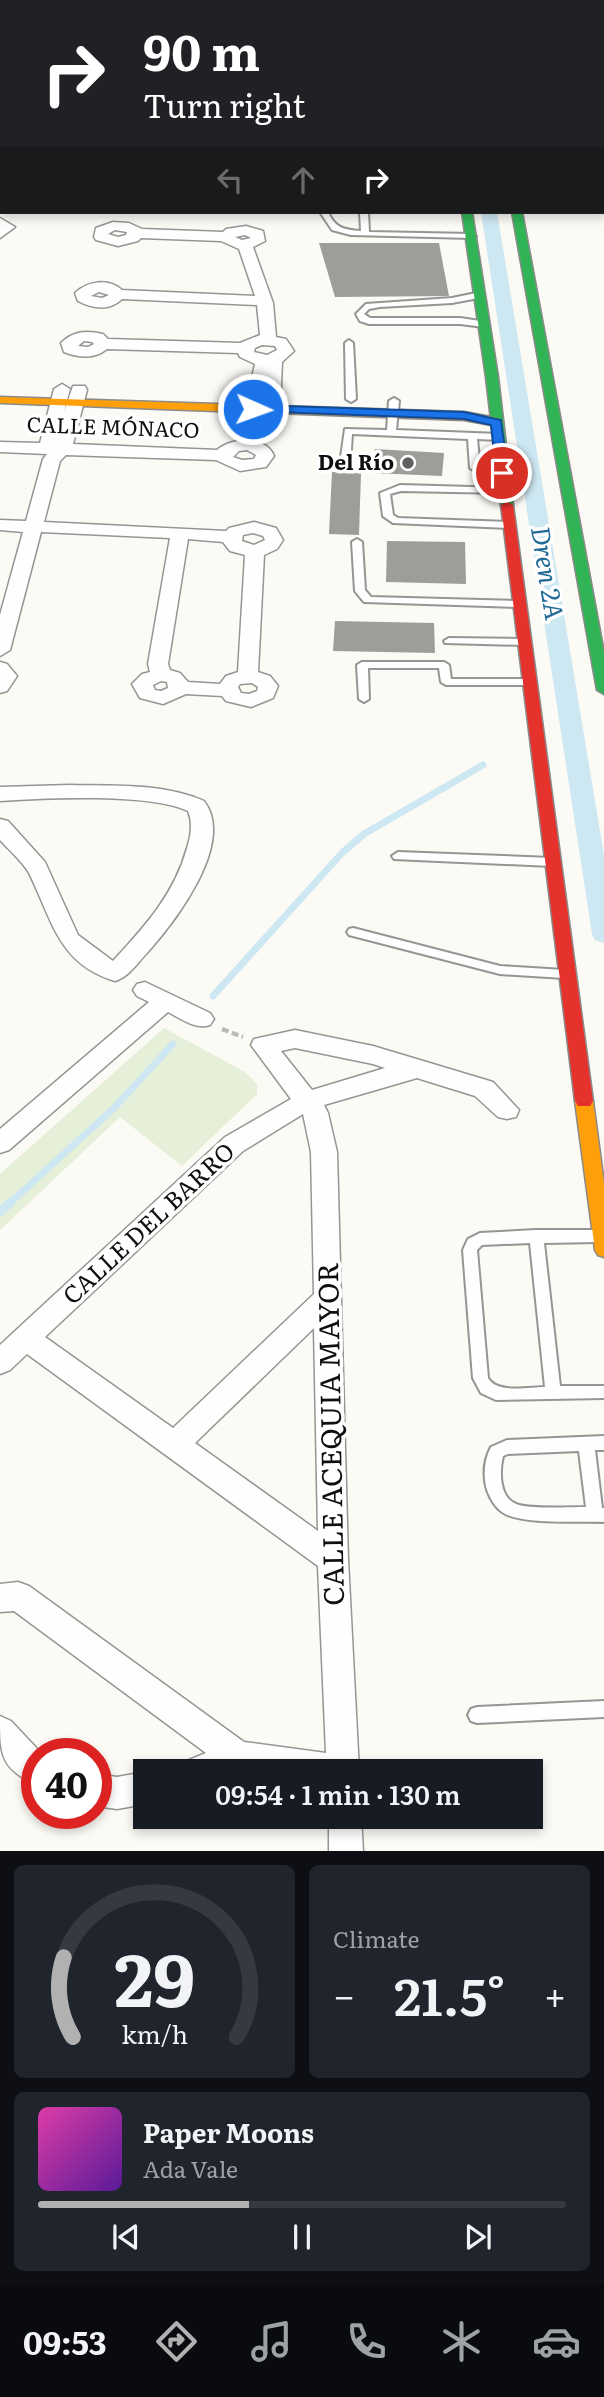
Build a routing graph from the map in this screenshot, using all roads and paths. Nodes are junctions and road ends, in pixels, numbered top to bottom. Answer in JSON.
{"nodes":[{"id":1,"x":234,"y":214,"type":"edge"},
{"id":2,"x":325,"y":214,"type":"edge"},
{"id":3,"x":363,"y":214,"type":"edge"},
{"id":4,"x":467,"y":214,"type":"edge"},
{"id":5,"x":517,"y":214,"type":"edge"},
{"id":6,"x":0,"y":222,"type":"edge"},
{"id":7,"x":136,"y":233,"type":"dead end"},
{"id":8,"x":0,"y":234,"type":"edge"},
{"id":9,"x":365,"y":234,"type":"junction"},
{"id":10,"x":472,"y":236,"type":"junction"},
{"id":11,"x":243,"y":237,"type":"junction"},
{"id":12,"x":118,"y":294,"type":"joint"},
{"id":13,"x":481,"y":295,"type":"junction"},
{"id":14,"x":264,"y":301,"type":"junction"},
{"id":15,"x":92,"y":319,"type":"joint"},
{"id":16,"x":484,"y":324,"type":"junction"},
{"id":17,"x":268,"y":340,"type":"junction"},
{"id":18,"x":349,"y":343,"type":"dead end"},
{"id":19,"x":245,"y":348,"type":"junction"},
{"id":20,"x":269,"y":360,"type":"junction"},
{"id":21,"x":0,"y":387,"type":"edge"},
{"id":22,"x":69,"y":396,"type":"junction"},
{"id":23,"x":492,"y":398,"type":"junction"},
{"id":24,"x":264,"y":399,"type":"junction"},
{"id":25,"x":0,"y":400,"type":"edge"},
{"id":26,"x":350,"y":406,"type":"junction"},
{"id":27,"x":393,"y":407,"type":"junction"},
{"id":28,"x":498,"y":429,"type":"junction"},
{"id":29,"x":348,"y":432,"type":"junction"},
{"id":30,"x":391,"y":433,"type":"junction"},
{"id":31,"x":472,"y":436,"type":"junction"},
{"id":32,"x":0,"y":447,"type":"edge"},
{"id":33,"x":54,"y":452,"type":"junction"},
{"id":34,"x":224,"y":455,"type":"dead end"},
{"id":35,"x":474,"y":456,"type":"junction"},
{"id":36,"x":501,"y":456,"type":"junction"},
{"id":37,"x":345,"y":464,"type":"dead end"},
{"id":38,"x":475,"y":468,"type":"dead end"},
{"id":39,"x":504,"y":490,"type":"junction"},
{"id":40,"x":0,"y":525,"type":"edge"},
{"id":41,"x":509,"y":525,"type":"junction"},
{"id":42,"x":33,"y":527,"type":"junction"},
{"id":43,"x":180,"y":533,"type":"junction"},
{"id":44,"x":356,"y":541,"type":"dead end"},
{"id":45,"x":518,"y":604,"type":"junction"},
{"id":46,"x":5,"y":614,"type":"edge"},
{"id":47,"x":449,"y":641,"type":"dead end"},
{"id":48,"x":523,"y":642,"type":"junction"},
{"id":49,"x":0,"y":650,"type":"edge"},
{"id":50,"x":0,"y":668,"type":"edge"},
{"id":51,"x":248,"y":676,"type":"joint"},
{"id":52,"x":528,"y":682,"type":"junction"},
{"id":53,"x":0,"y":687,"type":"edge"},
{"id":54,"x":228,"y":690,"type":"joint"},
{"id":55,"x":604,"y":690,"type":"edge"},
{"id":56,"x":364,"y":699,"type":"dead end"},
{"id":57,"x":0,"y":794,"type":"edge"},
{"id":58,"x":0,"y":826,"type":"edge"},
{"id":59,"x":398,"y":856,"type":"dead end"},
{"id":60,"x":553,"y":862,"type":"junction"},
{"id":61,"x":353,"y":932,"type":"dead end"},
{"id":62,"x":568,"y":974,"type":"junction"},
{"id":63,"x":209,"y":1023,"type":"joint"},
{"id":64,"x":263,"y":1045,"type":"junction"},
{"id":65,"x":418,"y":1069,"type":"junction"},
{"id":66,"x":307,"y":1099,"type":"junction"},
{"id":67,"x":507,"y":1110,"type":"dead end"},
{"id":68,"x":0,"y":1143,"type":"edge"},
{"id":69,"x":536,"y":1236,"type":"junction"},
{"id":70,"x":603,"y":1243,"type":"edge"},
{"id":71,"x":327,"y":1298,"type":"junction"},
{"id":72,"x":27,"y":1339,"type":"junction"},
{"id":73,"x":0,"y":1362,"type":"edge"},
{"id":74,"x":604,"y":1392,"type":"edge"},
{"id":75,"x":553,"y":1394,"type":"junction"},
{"id":76,"x":604,"y":1443,"type":"edge"},
{"id":77,"x":586,"y":1444,"type":"junction"},
{"id":78,"x":174,"y":1445,"type":"junction"},
{"id":79,"x":599,"y":1515,"type":"edge"},
{"id":80,"x":333,"y":1559,"type":"junction"},
{"id":81,"x":0,"y":1598,"type":"edge"},
{"id":82,"x":604,"y":1709,"type":"edge"},
{"id":83,"x":477,"y":1715,"type":"dead end"},
{"id":84,"x":0,"y":1732,"type":"edge"},
{"id":85,"x":21,"y":1757,"type":"edge"},
{"id":86,"x":238,"y":1757,"type":"junction"},
{"id":87,"x":233,"y":1759,"type":"edge"},
{"id":88,"x":253,"y":1759,"type":"edge"},
{"id":89,"x":341,"y":1759,"type":"edge"},
{"id":90,"x":133,"y":1790,"type":"edge"},
{"id":91,"x":112,"y":1792,"type":"edge"},
{"id":92,"x":345,"y":1829,"type":"edge"},
{"id":93,"x":346,"y":1851,"type":"edge"}],
"edges":[{"from":1,"to":11,"type":"street"},
{"from":2,"to":9,"type":"lane"},
{"from":3,"to":9,"type":"lane"},
{"from":4,"to":10,"type":"main road"},
{"from":5,"to":55,"type":"main road"},
{"from":6,"to":8,"type":"street"},
{"from":7,"to":11,"type":"street"},
{"from":9,"to":10,"type":"lane"},
{"from":10,"to":13,"type":"main road"},
{"from":11,"to":14,"type":"street"},
{"from":12,"to":14,"type":"street"},
{"from":12,"to":15,"type":"street"},
{"from":13,"to":16,"type":"main road"},
{"from":13,"to":16,"type":"lane"},
{"from":14,"to":17,"type":"street"},
{"from":15,"to":19,"type":"street"},
{"from":16,"to":23,"type":"main road"},
{"from":17,"to":19,"type":"street"},
{"from":17,"to":20,"type":"street"},
{"from":18,"to":26,"type":"lane"},
{"from":19,"to":20,"type":"street"},
{"from":20,"to":24,"type":"street"},
{"from":21,"to":22,"type":"main road"},
{"from":22,"to":24,"type":"main road"},
{"from":22,"to":25,"type":"main road"},
{"from":22,"to":33,"type":"street"},
{"from":23,"to":27,"type":"main road"},
{"from":23,"to":28,"type":"main road"},
{"from":24,"to":26,"type":"main road"},
{"from":26,"to":27,"type":"main road"},
{"from":26,"to":29,"type":"lane"},
{"from":27,"to":28,"type":"main road"},
{"from":27,"to":30,"type":"lane"},
{"from":28,"to":31,"type":"lane"},
{"from":28,"to":36,"type":"main road"},
{"from":29,"to":30,"type":"lane"},
{"from":29,"to":37,"type":"lane"},
{"from":30,"to":31,"type":"lane"},
{"from":31,"to":35,"type":"lane"},
{"from":32,"to":33,"type":"street","name":"CALLE MÓNACO"},
{"from":33,"to":34,"type":"street","name":"CALLE MÓNACO"},
{"from":33,"to":42,"type":"street"},
{"from":35,"to":36,"type":"lane"},
{"from":35,"to":38,"type":"lane"},
{"from":36,"to":39,"type":"main road"},
{"from":39,"to":41,"type":"main road"},
{"from":39,"to":41,"type":"lane"},
{"from":40,"to":42,"type":"street"},
{"from":41,"to":45,"type":"main road"},
{"from":42,"to":43,"type":"street"},
{"from":42,"to":46,"type":"street"},
{"from":43,"to":51,"type":"street"},
{"from":43,"to":54,"type":"street"},
{"from":44,"to":45,"type":"lane"},
{"from":45,"to":48,"type":"main road"},
{"from":46,"to":49,"type":"street"},
{"from":47,"to":48,"type":"lane"},
{"from":48,"to":52,"type":"main road"},
{"from":50,"to":53,"type":"street"},
{"from":51,"to":54,"type":"street"},
{"from":52,"to":56,"type":"lane"},
{"from":52,"to":60,"type":"main road"},
{"from":57,"to":58,"type":"street"},
{"from":59,"to":60,"type":"lane"},
{"from":60,"to":62,"type":"main road"},
{"from":61,"to":62,"type":"lane"},
{"from":62,"to":70,"type":"main road"},
{"from":63,"to":64,"type":"path"},
{"from":63,"to":68,"type":"street"},
{"from":64,"to":65,"type":"street"},
{"from":64,"to":66,"type":"street","name":"CALLE ACEQUIA MAYOR"},
{"from":65,"to":66,"type":"street","name":"CALLE DEL BARRO"},
{"from":65,"to":67,"type":"street"},
{"from":66,"to":71,"type":"street","name":"CALLE ACEQUIA MAYOR"},
{"from":66,"to":72,"type":"street","name":"CALLE DEL BARRO"},
{"from":69,"to":70,"type":"lane"},
{"from":69,"to":75,"type":"lane"},
{"from":69,"to":75,"type":"lane"},
{"from":71,"to":78,"type":"street"},
{"from":71,"to":80,"type":"street","name":"CALLE ACEQUIA MAYOR"},
{"from":72,"to":73,"type":"street","name":"CALLE DEL BARRO"},
{"from":72,"to":78,"type":"street"},
{"from":74,"to":75,"type":"lane"},
{"from":76,"to":77,"type":"lane"},
{"from":77,"to":79,"type":"lane"},
{"from":77,"to":79,"type":"lane"},
{"from":78,"to":80,"type":"street"},
{"from":80,"to":89,"type":"street","name":"CALLE ACEQUIA MAYOR"},
{"from":81,"to":86,"type":"street"},
{"from":82,"to":83,"type":"lane"},
{"from":84,"to":85,"type":"street"},
{"from":86,"to":87,"type":"street"},
{"from":86,"to":88,"type":"street"},
{"from":90,"to":91,"type":"street"},
{"from":92,"to":93,"type":"street"}]}
